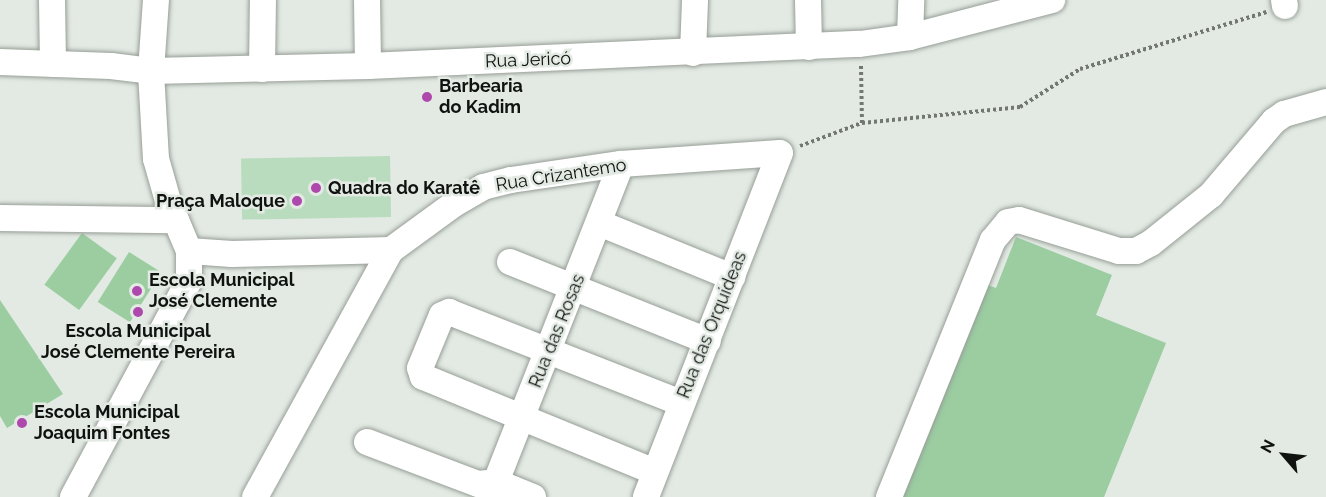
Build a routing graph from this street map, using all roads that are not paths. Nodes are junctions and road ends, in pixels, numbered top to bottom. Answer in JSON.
{"nodes":[{"id":1,"x":52,"y":0,"type":"edge"},
{"id":2,"x":156,"y":0,"type":"edge"},
{"id":3,"x":263,"y":0,"type":"edge"},
{"id":4,"x":367,"y":0,"type":"edge"},
{"id":5,"x":695,"y":0,"type":"edge"},
{"id":6,"x":808,"y":0,"type":"edge"},
{"id":7,"x":911,"y":0,"type":"edge"},
{"id":8,"x":1052,"y":0,"type":"edge"},
{"id":9,"x":910,"y":37,"type":"junction"},
{"id":10,"x":809,"y":47,"type":"junction"},
{"id":11,"x":693,"y":52,"type":"junction"},
{"id":12,"x":0,"y":62,"type":"edge"},
{"id":13,"x":53,"y":64,"type":"junction"},
{"id":14,"x":368,"y":66,"type":"junction"},
{"id":15,"x":262,"y":69,"type":"junction"},
{"id":16,"x":151,"y":71,"type":"junction"},
{"id":17,"x":1326,"y":102,"type":"edge"},
{"id":18,"x":780,"y":153,"type":"joint"},
{"id":19,"x":621,"y":164,"type":"junction"},
{"id":20,"x":0,"y":218,"type":"edge"},
{"id":21,"x":176,"y":220,"type":"junction"},
{"id":22,"x":599,"y":223,"type":"junction"},
{"id":23,"x":391,"y":249,"type":"junction"},
{"id":24,"x":189,"y":251,"type":"junction"},
{"id":25,"x":510,"y":262,"type":"dead end"},
{"id":26,"x":732,"y":277,"type":"junction"},
{"id":27,"x":574,"y":288,"type":"junction"},
{"id":28,"x":708,"y":341,"type":"junction"},
{"id":29,"x":549,"y":353,"type":"junction"},
{"id":30,"x":681,"y":403,"type":"junction"},
{"id":31,"x":522,"y":417,"type":"junction"},
{"id":32,"x":367,"y":442,"type":"dead end"},
{"id":33,"x":655,"y":472,"type":"junction"},
{"id":34,"x":493,"y":490,"type":"edge"},
{"id":35,"x":74,"y":497,"type":"edge"},
{"id":36,"x":255,"y":497,"type":"edge"},
{"id":37,"x":533,"y":497,"type":"edge"},
{"id":38,"x":646,"y":497,"type":"edge"},
{"id":39,"x":889,"y":497,"type":"edge"}],
"edges":[{"from":1,"to":13,"type":"street"},
{"from":2,"to":16,"type":"street"},
{"from":3,"to":15,"type":"street"},
{"from":4,"to":14,"type":"street"},
{"from":5,"to":11,"type":"street"},
{"from":6,"to":10,"type":"street"},
{"from":7,"to":9,"type":"street"},
{"from":8,"to":9,"type":"street","name":"Rua Jericó"},
{"from":9,"to":10,"type":"street","name":"Rua Jericó"},
{"from":10,"to":11,"type":"street","name":"Rua Jericó"},
{"from":11,"to":14,"type":"street","name":"Rua Jericó"},
{"from":12,"to":13,"type":"street","name":"Rua Jericó"},
{"from":13,"to":16,"type":"street","name":"Rua Jericó"},
{"from":14,"to":15,"type":"street","name":"Rua Jericó"},
{"from":15,"to":16,"type":"street","name":"Rua Jericó"},
{"from":16,"to":21,"type":"street"},
{"from":17,"to":39,"type":"street"},
{"from":18,"to":19,"type":"street","name":"Rua Crizantemo"},
{"from":18,"to":26,"type":"street","name":"Rua das Orquídeas"},
{"from":19,"to":22,"type":"street","name":"Rua das Rosas"},
{"from":19,"to":23,"type":"street","name":"Rua Crizantemo"},
{"from":20,"to":21,"type":"street"},
{"from":21,"to":24,"type":"street"},
{"from":22,"to":26,"type":"street"},
{"from":22,"to":27,"type":"street","name":"Rua das Rosas"},
{"from":23,"to":24,"type":"street"},
{"from":23,"to":36,"type":"street","name":"Rua Crizantemo"},
{"from":24,"to":35,"type":"street"},
{"from":25,"to":27,"type":"street"},
{"from":26,"to":28,"type":"street","name":"Rua das Orquídeas"},
{"from":27,"to":28,"type":"street"},
{"from":27,"to":29,"type":"street","name":"Rua das Rosas"},
{"from":28,"to":30,"type":"street","name":"Rua das Orquídeas"},
{"from":29,"to":30,"type":"street"},
{"from":29,"to":31,"type":"street","name":"Rua das Rosas"},
{"from":29,"to":31,"type":"street"},
{"from":30,"to":33,"type":"street","name":"Rua das Orquídeas"},
{"from":31,"to":33,"type":"street"},
{"from":31,"to":34,"type":"street","name":"Rua das Rosas"},
{"from":32,"to":34,"type":"street"},
{"from":33,"to":38,"type":"street","name":"Rua das Orquídeas"},
{"from":34,"to":37,"type":"street"}]}
